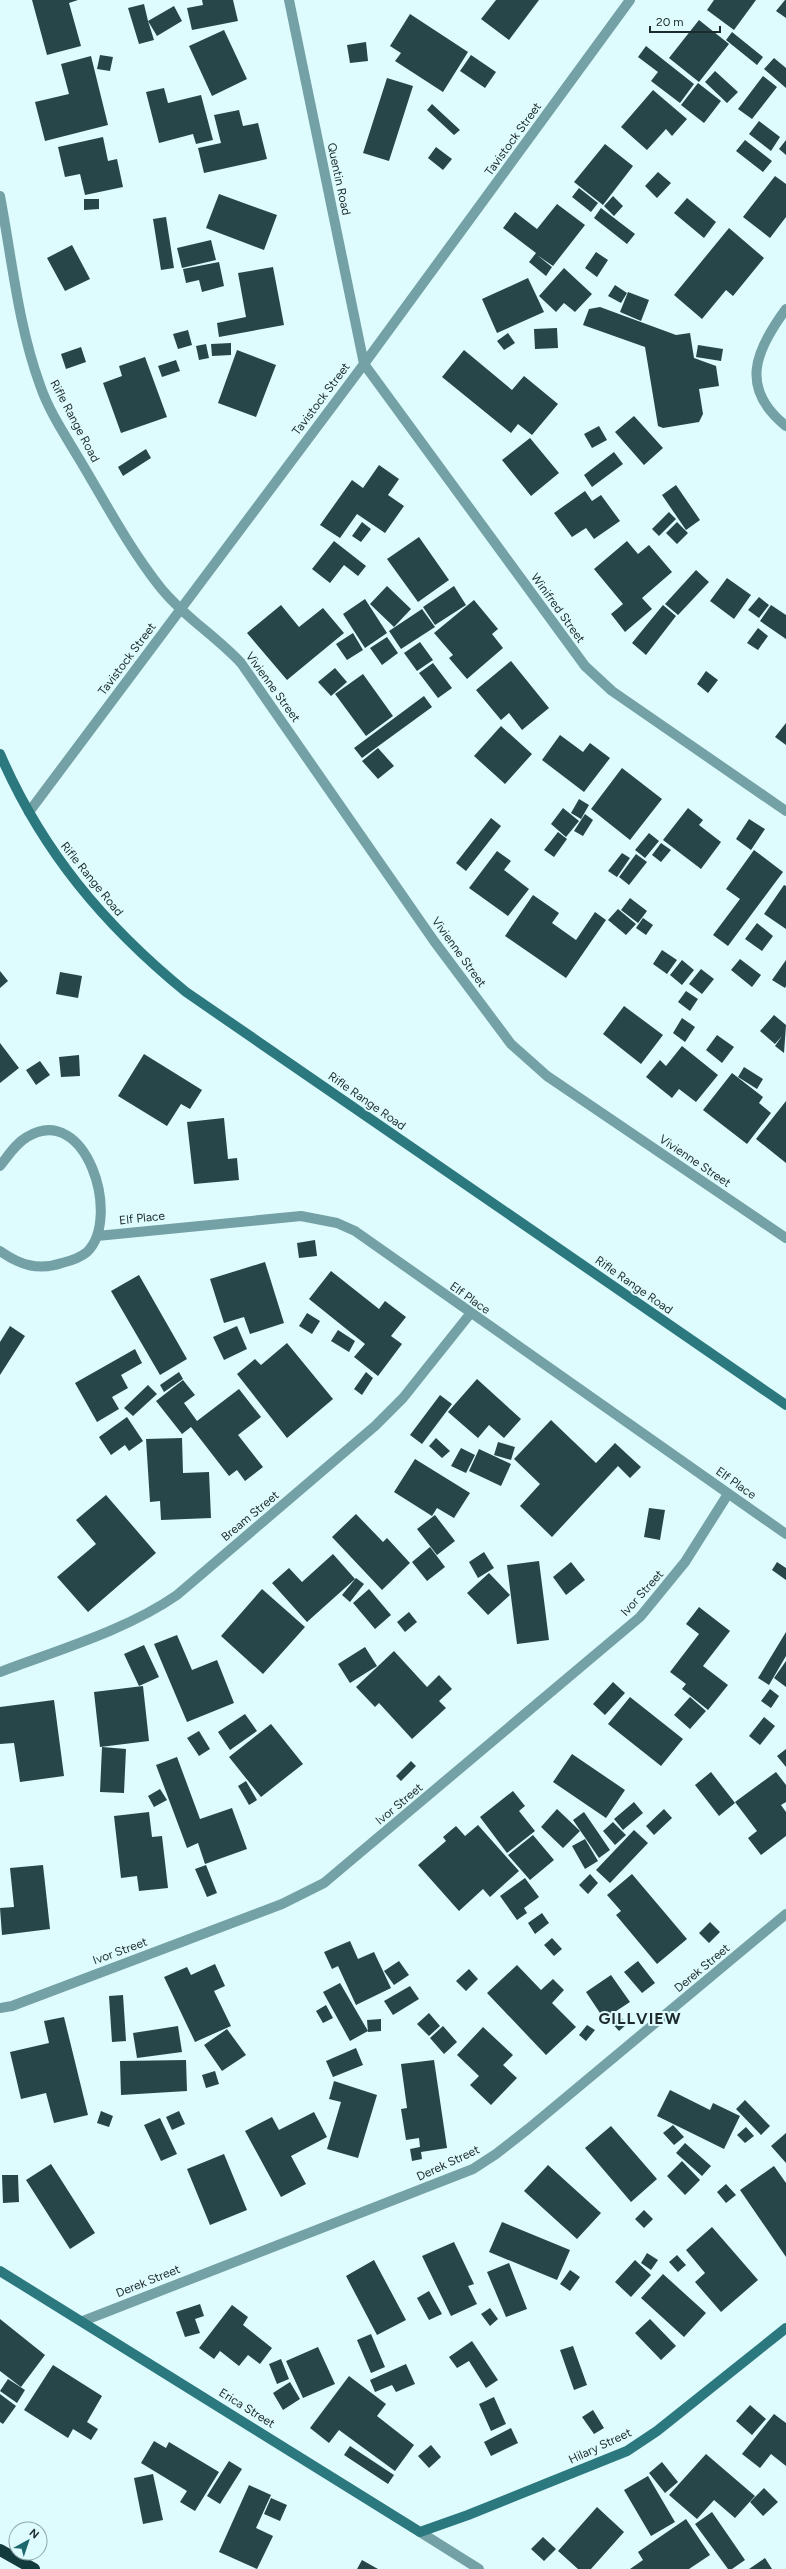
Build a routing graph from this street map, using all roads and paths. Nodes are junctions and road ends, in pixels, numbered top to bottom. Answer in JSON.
{"nodes":[{"id":1,"x":289,"y":0,"type":"edge"},
{"id":2,"x":630,"y":0,"type":"edge"},
{"id":3,"x":0,"y":196,"type":"edge"},
{"id":4,"x":786,"y":309,"type":"edge"},
{"id":5,"x":364,"y":364,"type":"junction"},
{"id":6,"x":786,"y":426,"type":"edge"},
{"id":7,"x":180,"y":610,"type":"junction"},
{"id":8,"x":0,"y":754,"type":"edge"},
{"id":9,"x":786,"y":811,"type":"edge"},
{"id":10,"x":29,"y":812,"type":"junction"},
{"id":11,"x":0,"y":1166,"type":"edge"},
{"id":12,"x":97,"y":1236,"type":"junction"},
{"id":13,"x":786,"y":1238,"type":"edge"},
{"id":14,"x":0,"y":1251,"type":"edge"},
{"id":15,"x":470,"y":1314,"type":"junction"},
{"id":16,"x":786,"y":1405,"type":"edge"},
{"id":17,"x":728,"y":1494,"type":"junction"},
{"id":18,"x":786,"y":1534,"type":"edge"},
{"id":19,"x":0,"y":1672,"type":"edge"},
{"id":20,"x":786,"y":1914,"type":"edge"},
{"id":21,"x":0,"y":2008,"type":"edge"},
{"id":22,"x":0,"y":2272,"type":"edge"},
{"id":23,"x":83,"y":2321,"type":"junction"},
{"id":24,"x":786,"y":2328,"type":"edge"},
{"id":25,"x":420,"y":2532,"type":"junction"},
{"id":26,"x":0,"y":2550,"type":"edge"},
{"id":27,"x":34,"y":2569,"type":"edge"},
{"id":28,"x":479,"y":2569,"type":"edge"}],
"edges":[{"from":1,"to":5,"type":"street","name":"Quentin Road"},
{"from":2,"to":5,"type":"street","name":"Tavistock Street"},
{"from":3,"to":7,"type":"street","name":"Rifle Range Road"},
{"from":4,"to":6,"type":"street"},
{"from":5,"to":7,"type":"street","name":"Tavistock Street"},
{"from":5,"to":9,"type":"street","name":"Winifred Street"},
{"from":7,"to":10,"type":"street","name":"Tavistock Street"},
{"from":7,"to":13,"type":"street","name":"Vivienne Street"},
{"from":8,"to":10,"type":"main road","name":"Rifle Range Road"},
{"from":10,"to":16,"type":"main road","name":"Rifle Range Road"},
{"from":11,"to":12,"type":"street","name":"Elf Place"},
{"from":12,"to":14,"type":"street","name":"Elf Place"},
{"from":12,"to":15,"type":"street","name":"Elf Place"},
{"from":15,"to":17,"type":"street","name":"Elf Place"},
{"from":15,"to":19,"type":"street","name":"Bream Street"},
{"from":17,"to":18,"type":"street","name":"Elf Place"},
{"from":17,"to":21,"type":"street","name":"Ivor Street"},
{"from":20,"to":23,"type":"street","name":"Derek Street"},
{"from":22,"to":23,"type":"main road","name":"Erica Street"},
{"from":23,"to":25,"type":"main road","name":"Erica Street"},
{"from":24,"to":25,"type":"main road","name":"Hilary Street"},
{"from":25,"to":28,"type":"street","name":"Erica Street"},
{"from":26,"to":27,"type":"highway"}]}
